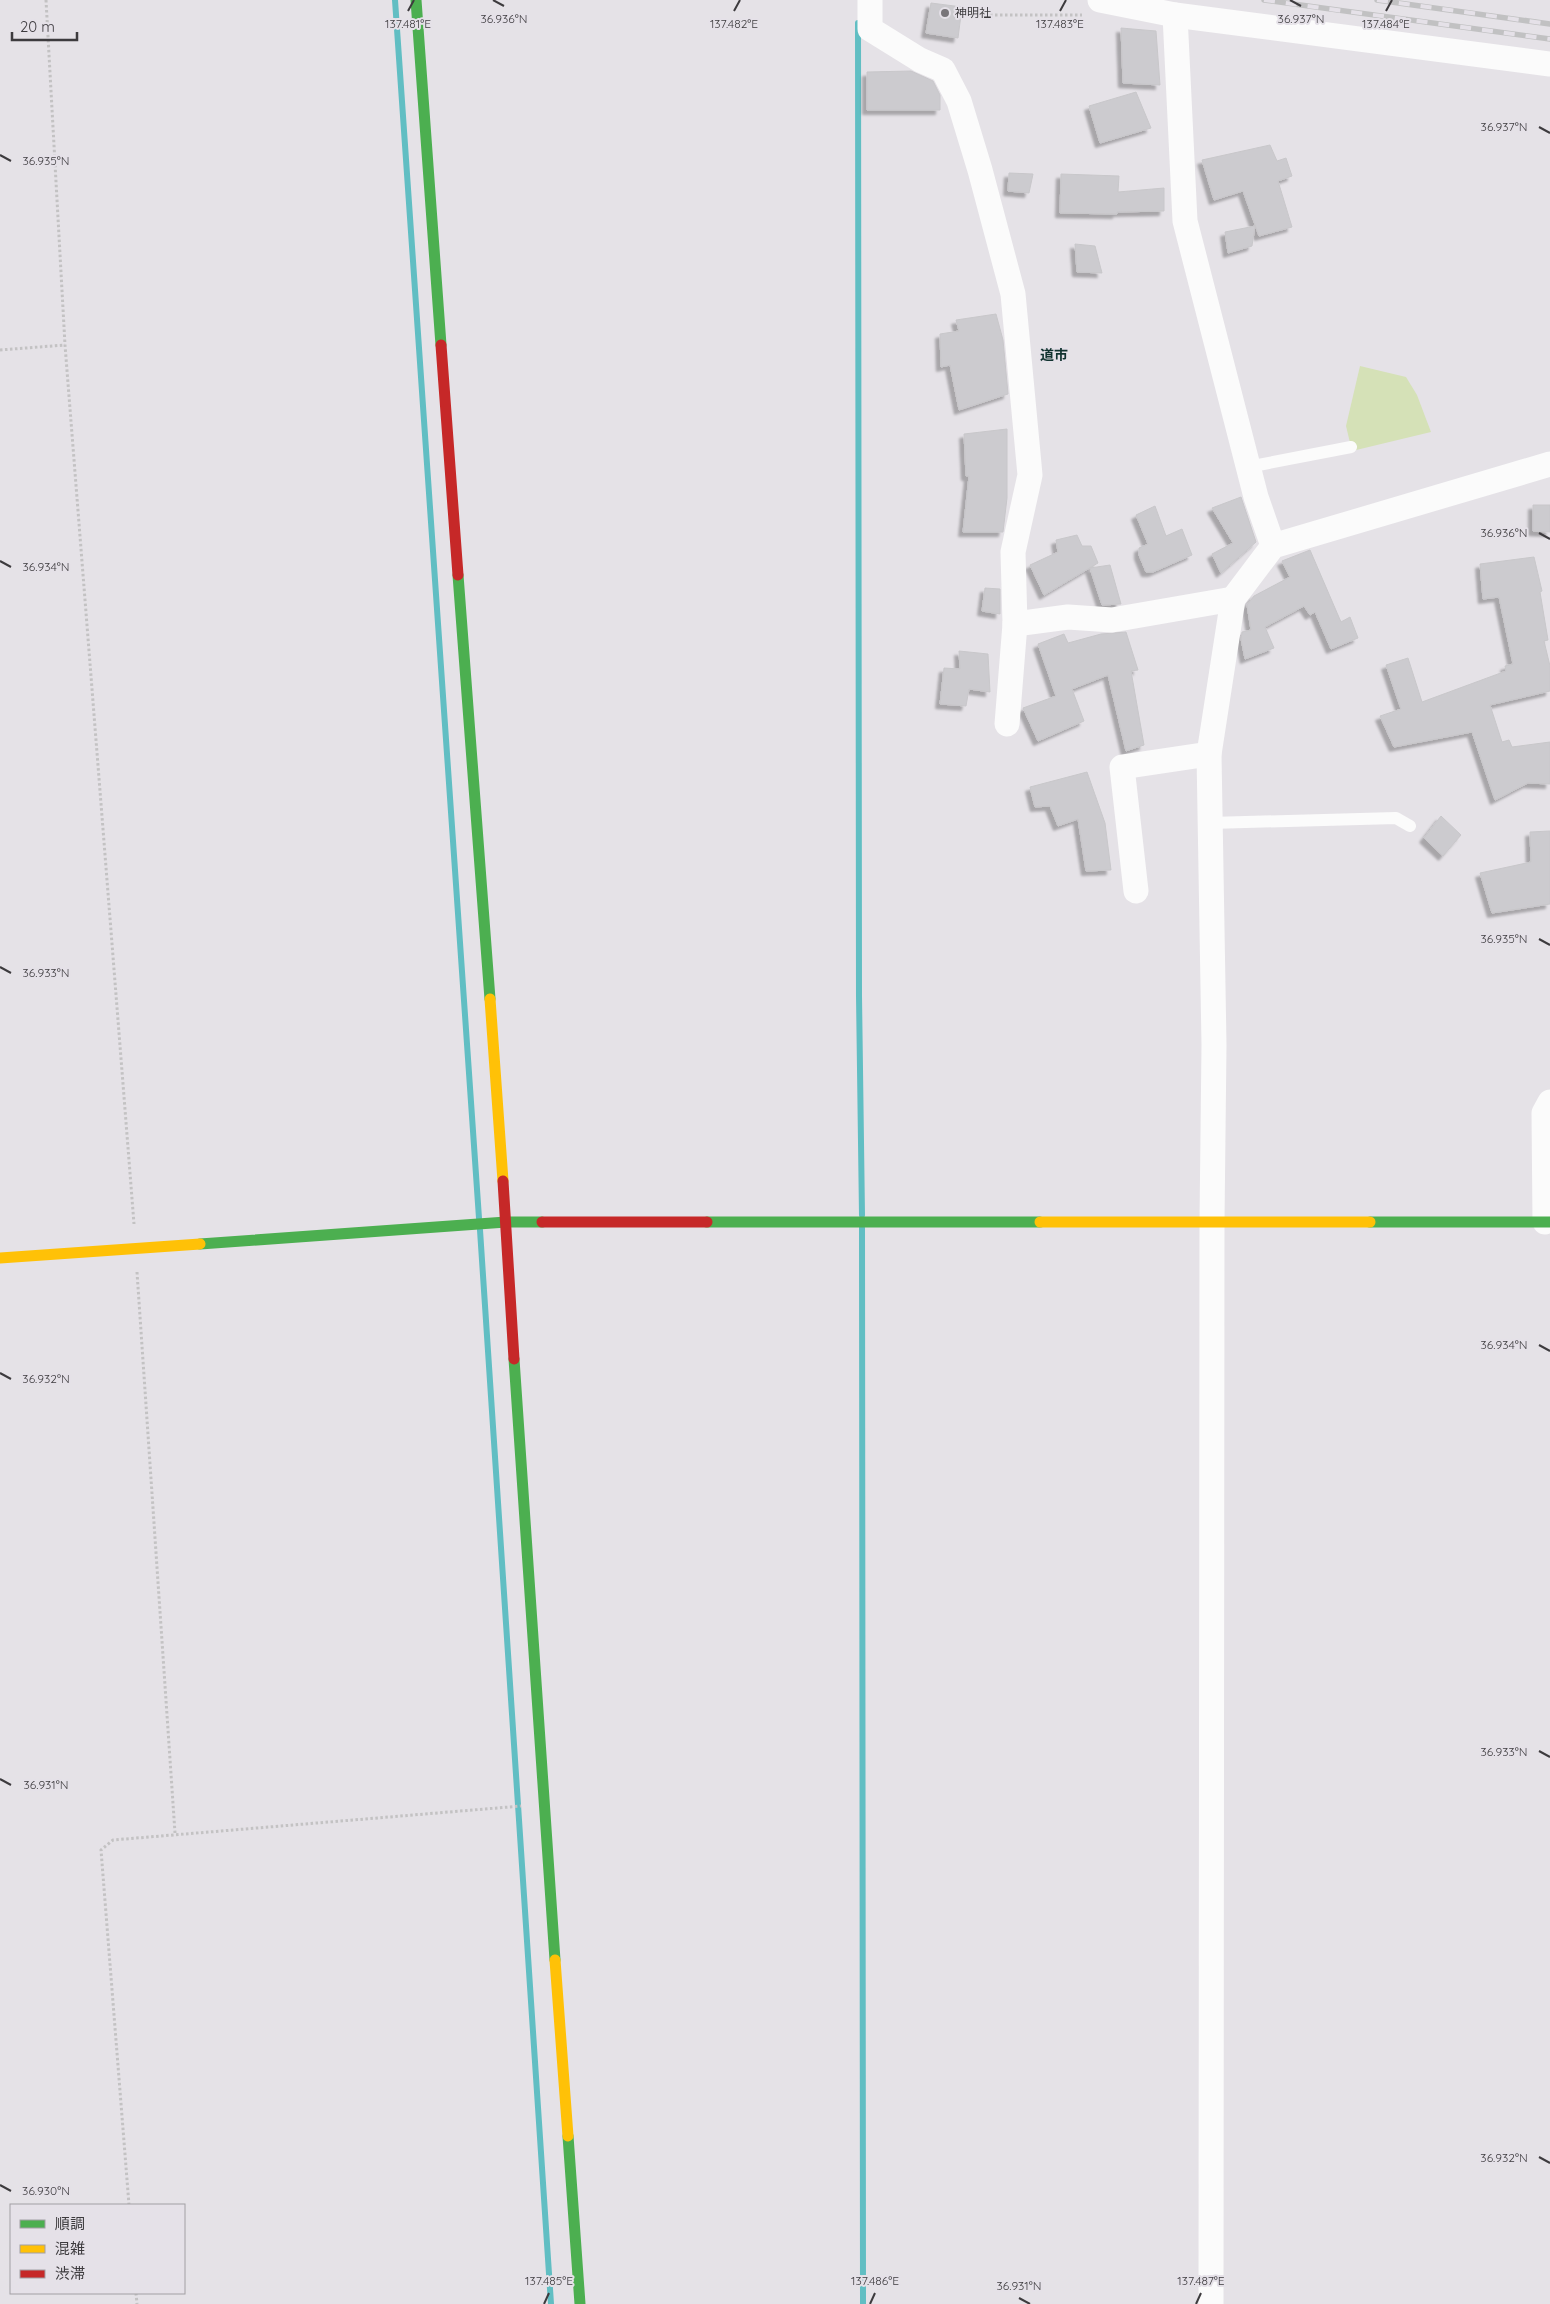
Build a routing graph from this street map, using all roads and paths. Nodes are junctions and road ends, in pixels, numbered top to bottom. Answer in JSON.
{"nodes":[{"id":1,"x":46,"y":0,"type":"edge"},
{"id":2,"x":416,"y":0,"type":"edge"},
{"id":3,"x":870,"y":0,"type":"edge"},
{"id":4,"x":1095,"y":8,"type":"edge"},
{"id":5,"x":975,"y":15,"type":"dead end"},
{"id":6,"x":1175,"y":15,"type":"junction"},
{"id":7,"x":1550,"y":64,"type":"edge"},
{"id":8,"x":65,"y":345,"type":"junction"},
{"id":9,"x":0,"y":350,"type":"edge"},
{"id":10,"x":1351,"y":447,"type":"dead end"},
{"id":11,"x":1550,"y":464,"type":"edge"},
{"id":12,"x":1248,"y":467,"type":"junction"},
{"id":13,"x":1273,"y":546,"type":"junction"},
{"id":14,"x":1233,"y":599,"type":"junction"},
{"id":15,"x":1015,"y":624,"type":"junction"},
{"id":16,"x":1007,"y":724,"type":"dead end"},
{"id":17,"x":1209,"y":754,"type":"junction"},
{"id":18,"x":1210,"y":823,"type":"junction"},
{"id":19,"x":1410,"y":826,"type":"dead end"},
{"id":20,"x":1136,"y":891,"type":"dead end"},
{"id":21,"x":1550,"y":1102,"type":"edge"},
{"id":22,"x":1212,"y":1221,"type":"junction"},
{"id":23,"x":506,"y":1222,"type":"junction"},
{"id":24,"x":1547,"y":1222,"type":"edge"},
{"id":25,"x":136,"y":1249,"type":"junction"},
{"id":26,"x":0,"y":1258,"type":"edge"},
{"id":27,"x":544,"y":1804,"type":"junction"},
{"id":28,"x":175,"y":1834,"type":"junction"},
{"id":29,"x":129,"y":2204,"type":"edge"},
{"id":30,"x":580,"y":2304,"type":"edge"},
{"id":31,"x":1210,"y":2304,"type":"edge"}],
"edges":[{"from":1,"to":8,"type":"path"},
{"from":2,"to":23,"type":"street"},
{"from":3,"to":15,"type":"street"},
{"from":4,"to":5,"type":"path"},
{"from":4,"to":6,"type":"street"},
{"from":6,"to":7,"type":"street"},
{"from":6,"to":12,"type":"street"},
{"from":8,"to":9,"type":"path"},
{"from":8,"to":25,"type":"path"},
{"from":10,"to":12,"type":"lane"},
{"from":11,"to":13,"type":"street"},
{"from":12,"to":13,"type":"street"},
{"from":13,"to":14,"type":"street"},
{"from":14,"to":15,"type":"street"},
{"from":14,"to":17,"type":"street"},
{"from":15,"to":16,"type":"street"},
{"from":17,"to":18,"type":"street"},
{"from":17,"to":20,"type":"street"},
{"from":18,"to":19,"type":"lane"},
{"from":18,"to":22,"type":"street"},
{"from":21,"to":24,"type":"street"},
{"from":22,"to":23,"type":"street"},
{"from":22,"to":24,"type":"street"},
{"from":22,"to":31,"type":"street"},
{"from":23,"to":25,"type":"street"},
{"from":23,"to":27,"type":"street"},
{"from":25,"to":26,"type":"street"},
{"from":25,"to":28,"type":"path"},
{"from":27,"to":28,"type":"path"},
{"from":27,"to":30,"type":"street"},
{"from":28,"to":29,"type":"path"}]}
